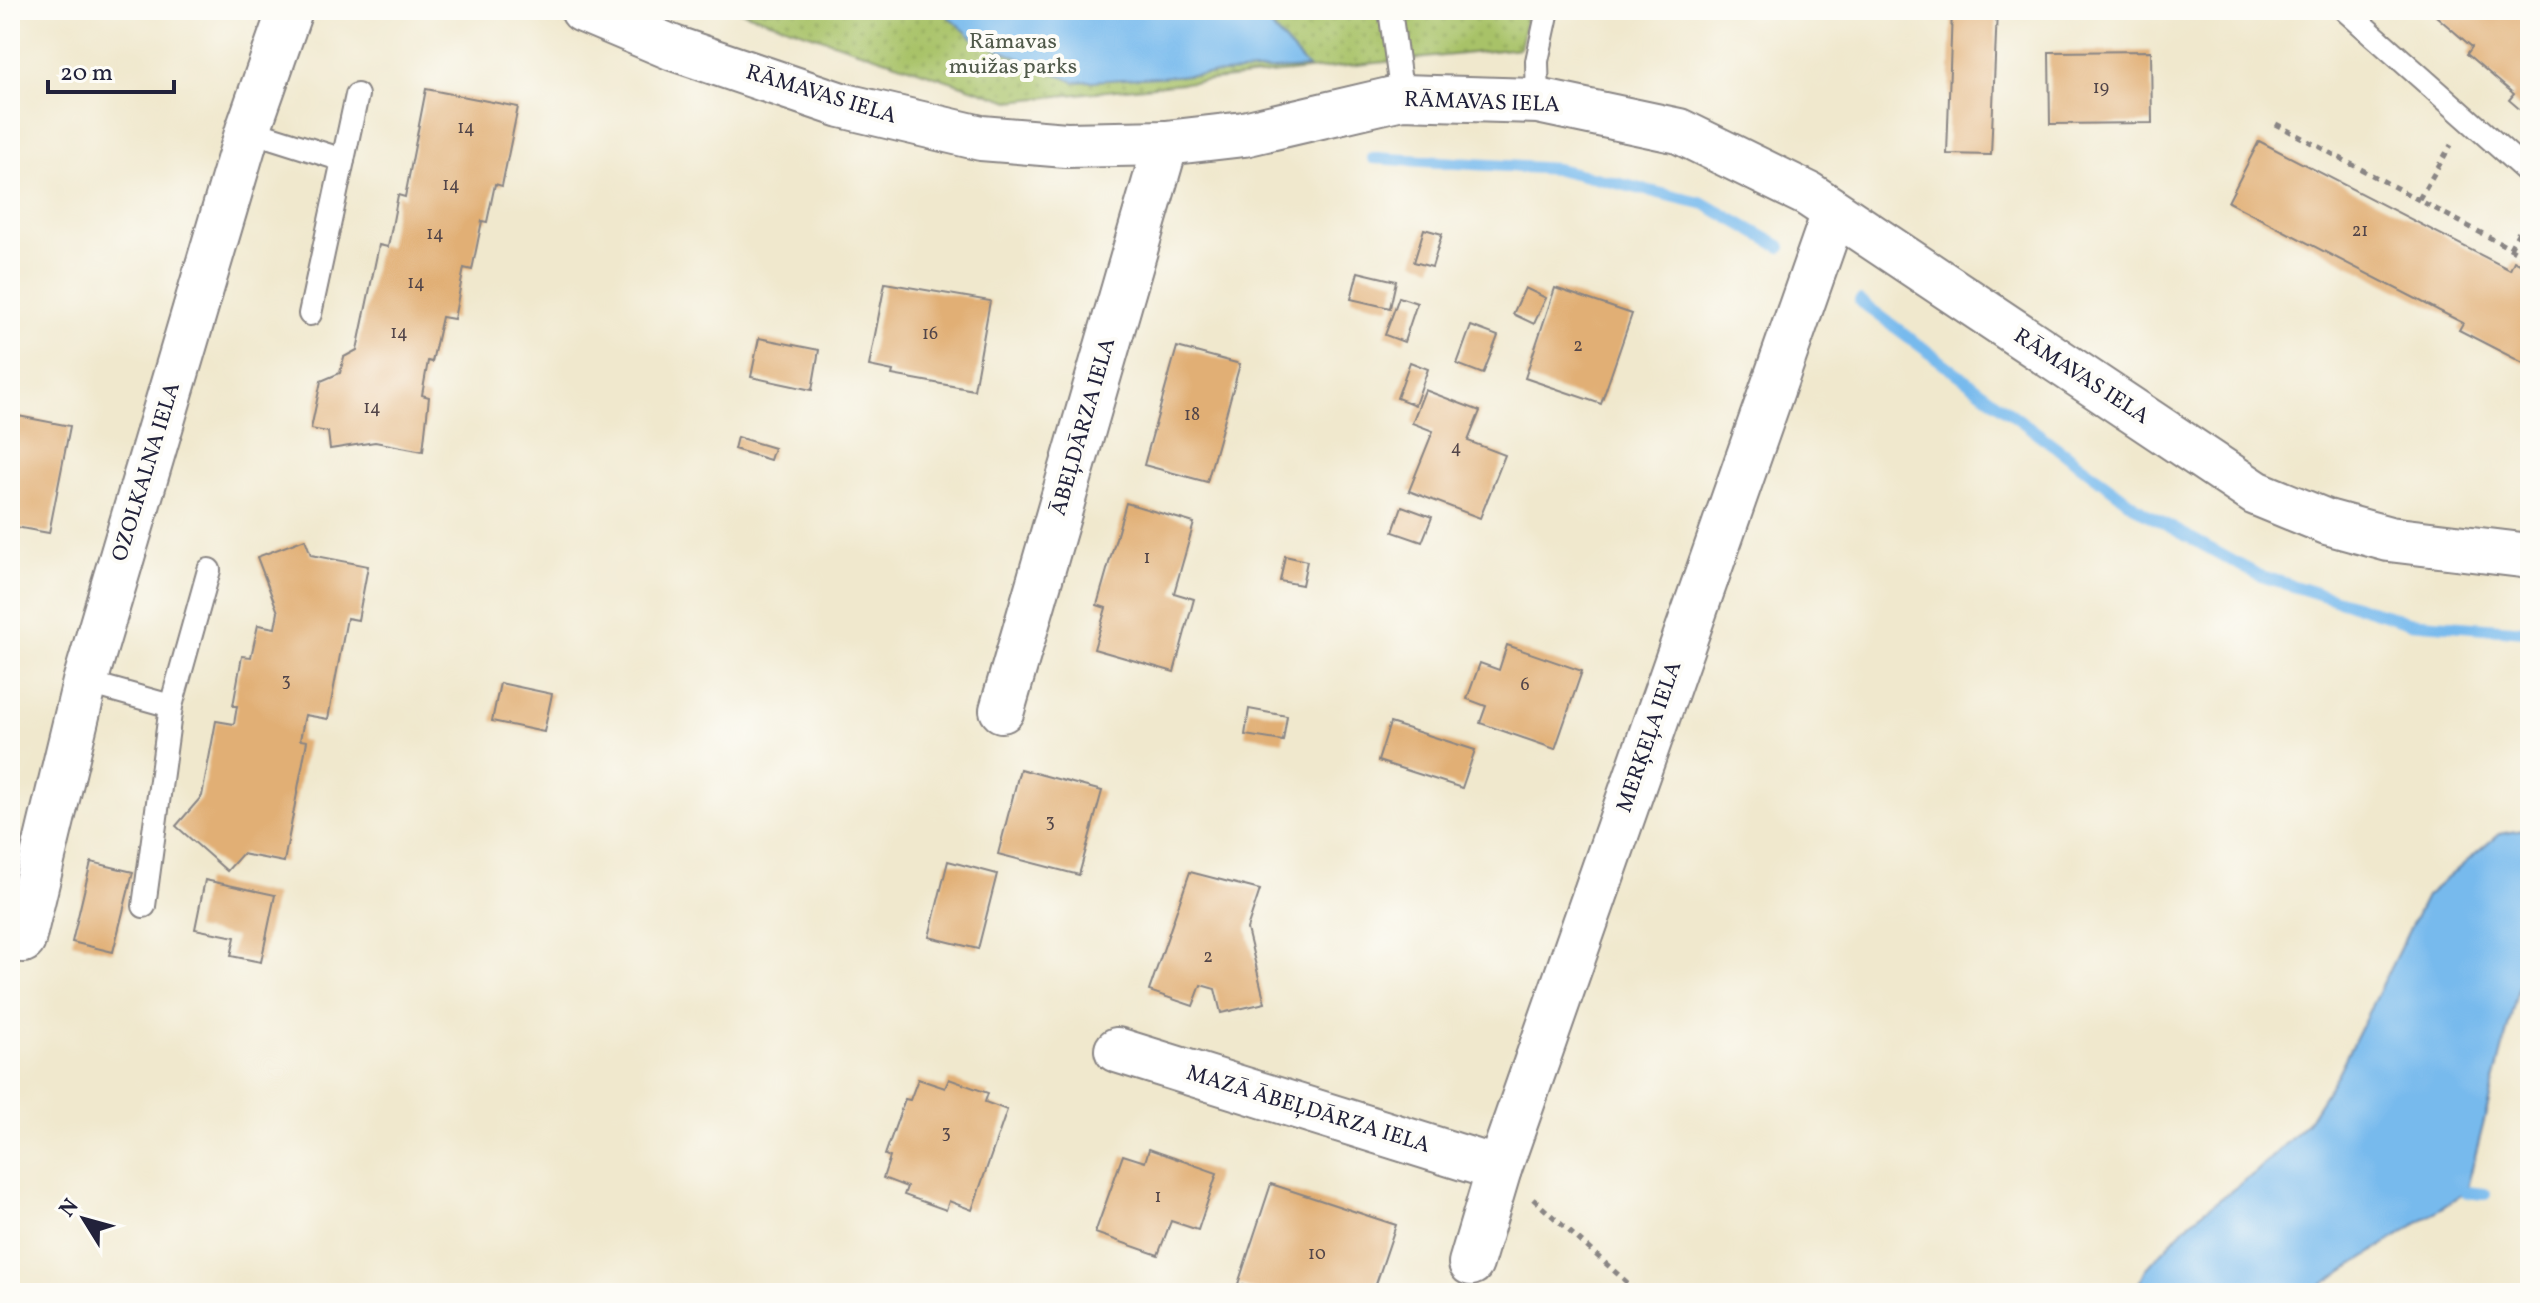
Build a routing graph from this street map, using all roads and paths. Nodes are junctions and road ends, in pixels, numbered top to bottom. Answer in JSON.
{"nodes":[{"id":1,"x":290,"y":10,"type":"edge"},
{"id":2,"x":583,"y":10,"type":"edge"},
{"id":3,"x":1390,"y":10,"type":"edge"},
{"id":4,"x":1548,"y":10,"type":"edge"},
{"id":5,"x":2345,"y":10,"type":"edge"},
{"id":6,"x":357,"y":95,"type":"dead end"},
{"id":7,"x":1402,"y":97,"type":"junction"},
{"id":8,"x":1538,"y":101,"type":"junction"},
{"id":9,"x":2468,"y":118,"type":"junction"},
{"id":10,"x":2276,"y":124,"type":"dead end"},
{"id":11,"x":248,"y":130,"type":"junction"},
{"id":12,"x":1166,"y":143,"type":"junction"},
{"id":13,"x":343,"y":160,"type":"junction"},
{"id":14,"x":2530,"y":174,"type":"edge"},
{"id":15,"x":2419,"y":199,"type":"junction"},
{"id":16,"x":2530,"y":212,"type":"edge"},
{"id":17,"x":1834,"y":213,"type":"junction"},
{"id":18,"x":2510,"y":248,"type":"junction"},
{"id":19,"x":2530,"y":259,"type":"edge"},
{"id":20,"x":310,"y":314,"type":"dead end"},
{"id":21,"x":2530,"y":556,"type":"edge"},
{"id":22,"x":209,"y":570,"type":"dead end"},
{"id":23,"x":85,"y":682,"type":"junction"},
{"id":24,"x":171,"y":706,"type":"junction"},
{"id":25,"x":1002,"y":710,"type":"dead end"},
{"id":26,"x":144,"y":906,"type":"dead end"},
{"id":27,"x":23,"y":940,"type":"dead end"},
{"id":28,"x":1117,"y":1050,"type":"dead end"},
{"id":29,"x":1499,"y":1169,"type":"junction"},
{"id":30,"x":1471,"y":1263,"type":"dead end"},
{"id":31,"x":1639,"y":1293,"type":"edge"}],
"edges":[{"from":1,"to":11,"type":"street","name":"OZOLKALNA IELA"},
{"from":2,"to":12,"type":"street","name":"RĀMAVAS IELA"},
{"from":3,"to":7,"type":"lane"},
{"from":4,"to":8,"type":"lane"},
{"from":5,"to":9,"type":"lane"},
{"from":6,"to":13,"type":"lane"},
{"from":7,"to":8,"type":"street","name":"RĀMAVAS IELA"},
{"from":7,"to":12,"type":"street","name":"RĀMAVAS IELA"},
{"from":8,"to":17,"type":"street","name":"RĀMAVAS IELA"},
{"from":9,"to":14,"type":"lane"},
{"from":9,"to":15,"type":"path"},
{"from":10,"to":15,"type":"path"},
{"from":11,"to":13,"type":"lane"},
{"from":11,"to":23,"type":"street","name":"OZOLKALNA IELA"},
{"from":12,"to":25,"type":"street","name":"ĀBEĻDĀRZA IELA"},
{"from":13,"to":20,"type":"lane"},
{"from":15,"to":18,"type":"path"},
{"from":16,"to":18,"type":"path"},
{"from":17,"to":21,"type":"street","name":"RĀMAVAS IELA"},
{"from":17,"to":29,"type":"street","name":"MERĶEĻA IELA"},
{"from":18,"to":19,"type":"path"},
{"from":22,"to":24,"type":"lane"},
{"from":23,"to":24,"type":"lane"},
{"from":23,"to":27,"type":"street","name":"OZOLKALNA IELA"},
{"from":24,"to":26,"type":"lane"},
{"from":28,"to":29,"type":"street","name":"MAZĀ ĀBEĻDĀRZA IELA"},
{"from":29,"to":30,"type":"street","name":"MERĶEĻA IELA"},
{"from":29,"to":31,"type":"path"}]}
